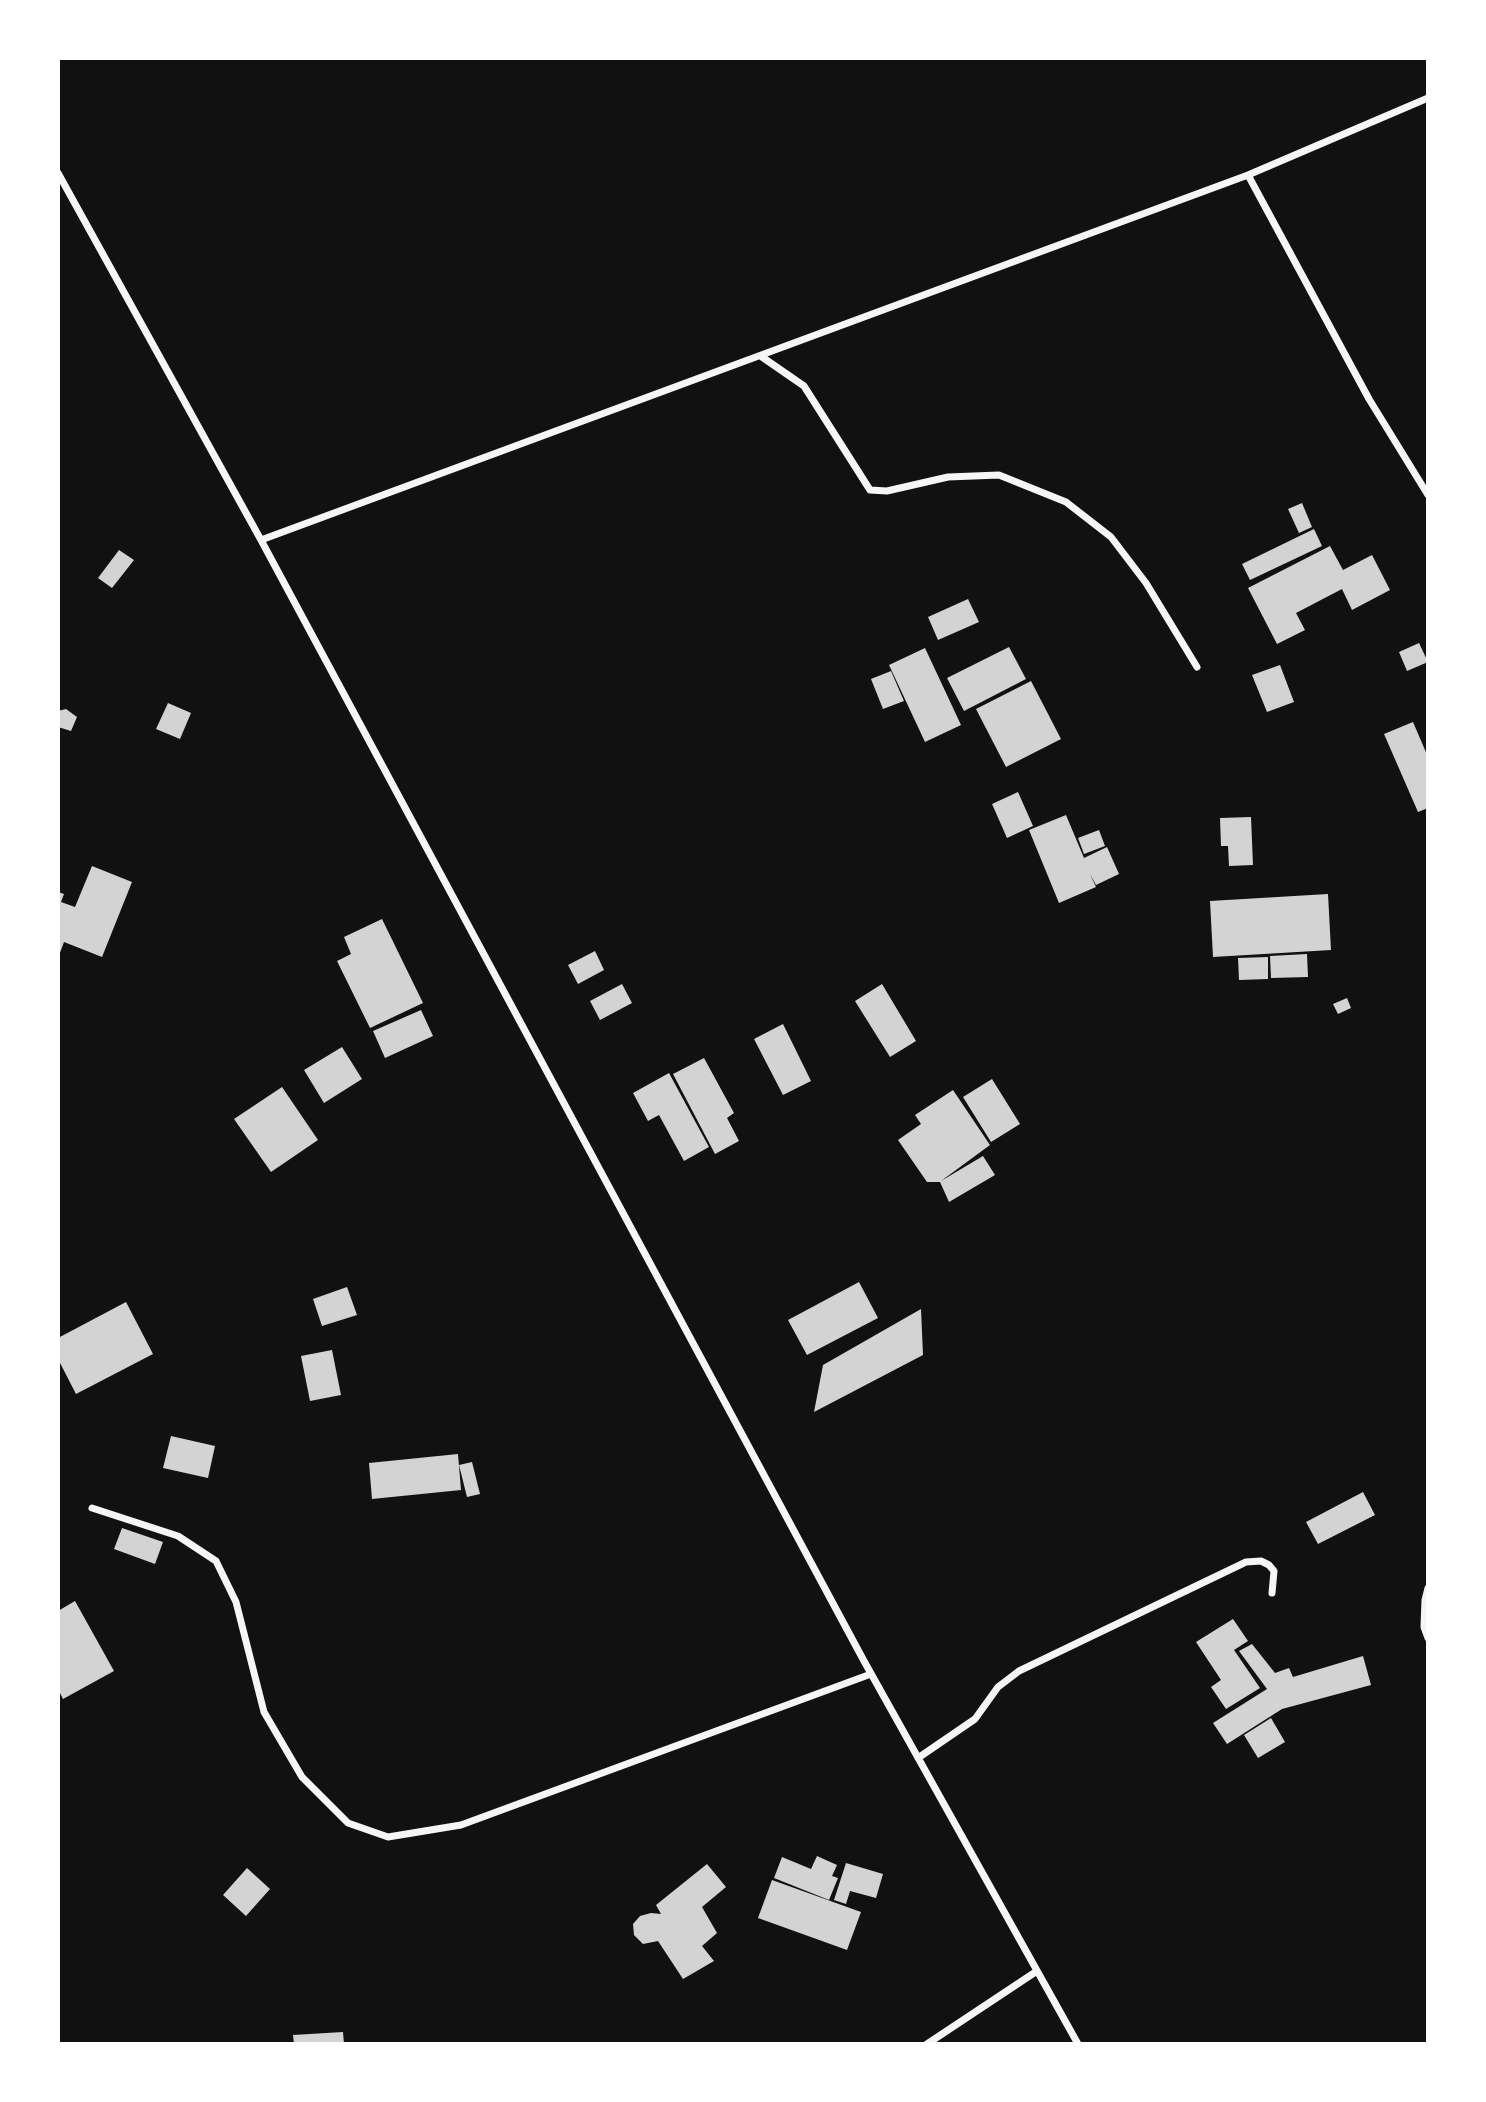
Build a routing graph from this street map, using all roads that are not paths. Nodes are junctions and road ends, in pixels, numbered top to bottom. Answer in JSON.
{"nodes":[{"id":1,"x":1428,"y":98,"type":"edge"},
{"id":2,"x":58,"y":173,"type":"edge"},
{"id":3,"x":1248,"y":175,"type":"junction"},
{"id":4,"x":762,"y":357,"type":"junction"},
{"id":5,"x":1428,"y":495,"type":"edge"},
{"id":6,"x":261,"y":540,"type":"junction"},
{"id":7,"x":1197,"y":667,"type":"dead end"},
{"id":8,"x":92,"y":1508,"type":"dead end"},
{"id":9,"x":1428,"y":1588,"type":"edge"},
{"id":10,"x":1272,"y":1593,"type":"dead end"},
{"id":11,"x":1428,"y":1638,"type":"edge"},
{"id":12,"x":871,"y":1674,"type":"junction"},
{"id":13,"x":918,"y":1758,"type":"junction"},
{"id":14,"x":1037,"y":1971,"type":"junction"},
{"id":15,"x":928,"y":2044,"type":"edge"},
{"id":16,"x":1077,"y":2044,"type":"edge"}],
"edges":[{"from":1,"to":3,"type":"street"},
{"from":2,"to":6,"type":"street"},
{"from":3,"to":4,"type":"street"},
{"from":3,"to":5,"type":"street"},
{"from":4,"to":6,"type":"street"},
{"from":4,"to":7,"type":"street"},
{"from":6,"to":12,"type":"street"},
{"from":8,"to":12,"type":"street"},
{"from":9,"to":11,"type":"street"},
{"from":10,"to":13,"type":"street"},
{"from":12,"to":13,"type":"street"},
{"from":13,"to":14,"type":"street"},
{"from":14,"to":15,"type":"street"},
{"from":14,"to":16,"type":"street"}]}
